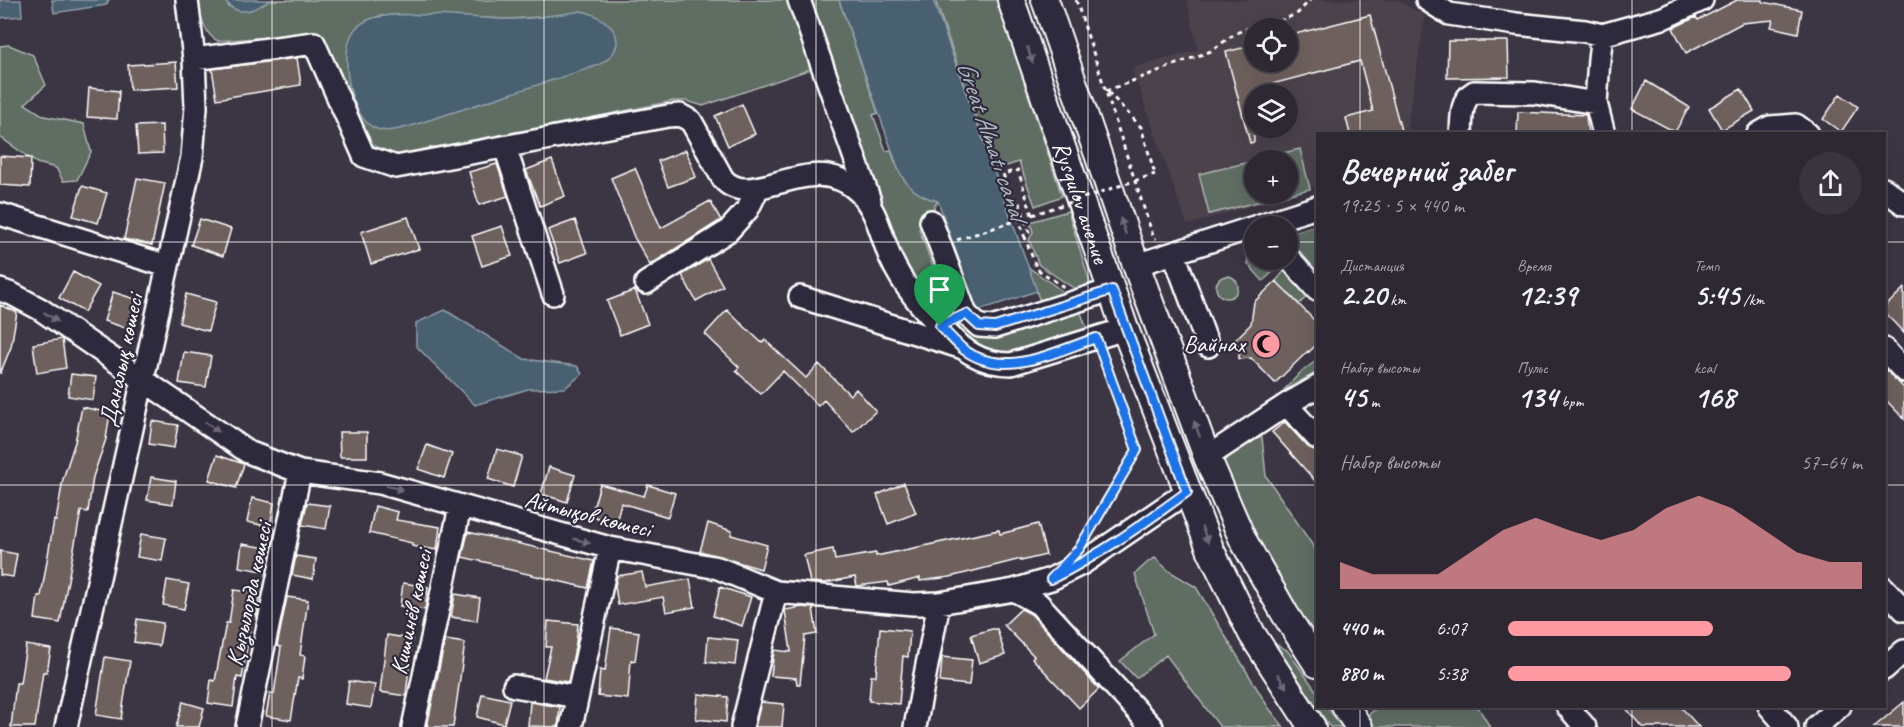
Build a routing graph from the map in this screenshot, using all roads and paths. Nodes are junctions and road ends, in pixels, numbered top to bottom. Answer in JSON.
{"nodes":[{"id":1,"x":187,"y":0,"type":"edge"},
{"id":2,"x":799,"y":0,"type":"edge"},
{"id":3,"x":1011,"y":0,"type":"edge"},
{"id":4,"x":1030,"y":0,"type":"edge"},
{"id":5,"x":1045,"y":0,"type":"edge"},
{"id":6,"x":1076,"y":0,"type":"edge"},
{"id":7,"x":1310,"y":0,"type":"edge"},
{"id":8,"x":1427,"y":0,"type":"edge"},
{"id":9,"x":1702,"y":0,"type":"edge"},
{"id":10,"x":1602,"y":35,"type":"junction"},
{"id":11,"x":194,"y":59,"type":"junction"},
{"id":12,"x":1106,"y":91,"type":"junction"},
{"id":13,"x":1078,"y":98,"type":"junction"},
{"id":14,"x":1596,"y":103,"type":"junction"},
{"id":15,"x":1461,"y":132,"type":"edge"},
{"id":16,"x":1603,"y":132,"type":"edge"},
{"id":17,"x":1761,"y":132,"type":"edge"},
{"id":18,"x":1805,"y":132,"type":"edge"},
{"id":19,"x":505,"y":147,"type":"junction"},
{"id":20,"x":758,"y":188,"type":"junction"},
{"id":21,"x":1886,"y":190,"type":"edge"},
{"id":22,"x":1012,"y":200,"type":"junction"},
{"id":23,"x":1904,"y":204,"type":"edge"},
{"id":24,"x":872,"y":207,"type":"junction"},
{"id":25,"x":1316,"y":207,"type":"edge"},
{"id":26,"x":0,"y":214,"type":"edge"},
{"id":27,"x":1289,"y":216,"type":"edge"},
{"id":28,"x":1018,"y":220,"type":"junction"},
{"id":29,"x":931,"y":221,"type":"dead end"},
{"id":30,"x":1244,"y":229,"type":"edge"},
{"id":31,"x":1025,"y":238,"type":"junction"},
{"id":32,"x":948,"y":243,"type":"dead end"},
{"id":33,"x":1169,"y":247,"type":"junction"},
{"id":34,"x":1136,"y":265,"type":"junction"},
{"id":35,"x":167,"y":266,"type":"junction"},
{"id":36,"x":1298,"y":268,"type":"edge"},
{"id":37,"x":646,"y":283,"type":"dead end"},
{"id":38,"x":1316,"y":289,"type":"edge"},
{"id":39,"x":0,"y":290,"type":"edge"},
{"id":40,"x":1112,"y":290,"type":"junction"},
{"id":41,"x":553,"y":294,"type":"dead end"},
{"id":42,"x":800,"y":297,"type":"dead end"},
{"id":43,"x":1083,"y":299,"type":"junction"},
{"id":44,"x":966,"y":314,"type":"junction"},
{"id":45,"x":1157,"y":320,"type":"junction"},
{"id":46,"x":940,"y":326,"type":"junction"},
{"id":47,"x":1125,"y":329,"type":"junction"},
{"id":48,"x":1096,"y":338,"type":"junction"},
{"id":49,"x":1208,"y":346,"type":"dead end"},
{"id":50,"x":962,"y":348,"type":"junction"},
{"id":51,"x":1886,"y":351,"type":"edge"},
{"id":52,"x":1904,"y":371,"type":"edge"},
{"id":53,"x":143,"y":379,"type":"junction"},
{"id":54,"x":1316,"y":388,"type":"edge"},
{"id":55,"x":1289,"y":403,"type":"junction"},
{"id":56,"x":1316,"y":437,"type":"edge"},
{"id":57,"x":1207,"y":457,"type":"junction"},
{"id":58,"x":300,"y":472,"type":"junction"},
{"id":59,"x":1187,"y":492,"type":"junction"},
{"id":60,"x":460,"y":507,"type":"junction"},
{"id":61,"x":610,"y":548,"type":"junction"},
{"id":62,"x":1079,"y":549,"type":"dead end"},
{"id":63,"x":1886,"y":590,"type":"edge"},
{"id":64,"x":1014,"y":591,"type":"junction"},
{"id":65,"x":776,"y":592,"type":"junction"},
{"id":66,"x":939,"y":603,"type":"junction"},
{"id":67,"x":1904,"y":610,"type":"edge"},
{"id":68,"x":1285,"y":614,"type":"junction"},
{"id":69,"x":1252,"y":633,"type":"junction"},
{"id":70,"x":1904,"y":651,"type":"edge"},
{"id":71,"x":1316,"y":662,"type":"edge"},
{"id":72,"x":1886,"y":667,"type":"edge"},
{"id":73,"x":514,"y":686,"type":"dead end"},
{"id":74,"x":577,"y":697,"type":"junction"},
{"id":75,"x":1346,"y":708,"type":"edge"},
{"id":76,"x":1569,"y":708,"type":"edge"},
{"id":77,"x":1771,"y":708,"type":"edge"},
{"id":78,"x":1838,"y":708,"type":"edge"},
{"id":79,"x":66,"y":727,"type":"edge"},
{"id":80,"x":247,"y":727,"type":"edge"},
{"id":81,"x":413,"y":727,"type":"edge"},
{"id":82,"x":571,"y":727,"type":"edge"},
{"id":83,"x":742,"y":727,"type":"edge"},
{"id":84,"x":915,"y":727,"type":"edge"},
{"id":85,"x":1152,"y":727,"type":"edge"},
{"id":86,"x":1312,"y":727,"type":"edge"},
{"id":87,"x":1359,"y":727,"type":"edge"},
{"id":88,"x":1585,"y":727,"type":"edge"},
{"id":89,"x":1787,"y":727,"type":"edge"},
{"id":90,"x":1816,"y":727,"type":"edge"}],
"edges":[{"from":1,"to":11,"type":"street","name":"Даналық көшесі"},
{"from":2,"to":24,"type":"street"},
{"from":3,"to":40,"type":"main road","name":"Rysqulov avenue","one_way":true},
{"from":4,"to":13,"type":"main road"},
{"from":5,"to":13,"type":"main road","name":"Rysqulov avenue"},
{"from":6,"to":12,"type":"path"},
{"from":7,"to":12,"type":"path"},
{"from":8,"to":10,"type":"street"},
{"from":9,"to":10,"type":"street"},
{"from":10,"to":14,"type":"street"},
{"from":11,"to":19,"type":"street"},
{"from":11,"to":35,"type":"street","name":"Даналық көшесі"},
{"from":12,"to":22,"type":"path","bridge":true},
{"from":12,"to":33,"type":"path"},
{"from":34,"to":13,"type":"main road","name":"Rysqulov avenue","one_way":true},
{"from":14,"to":15,"type":"street"},
{"from":14,"to":16,"type":"street"},
{"from":17,"to":18,"type":"street"},
{"from":19,"to":20,"type":"street"},
{"from":19,"to":41,"type":"street"},
{"from":20,"to":24,"type":"street"},
{"from":20,"to":37,"type":"street"},
{"from":21,"to":23,"type":"street"},
{"from":22,"to":28,"type":"path"},
{"from":22,"to":31,"type":"path"},
{"from":24,"to":46,"type":"street"},
{"from":25,"to":27,"type":"street"},
{"from":26,"to":35,"type":"street"},
{"from":28,"to":31,"type":"path"},
{"from":28,"to":32,"type":"path"},
{"from":29,"to":44,"type":"street"},
{"from":30,"to":33,"type":"street"},
{"from":31,"to":43,"type":"path"},
{"from":33,"to":34,"type":"street"},
{"from":33,"to":49,"type":"street"},
{"from":34,"to":45,"type":"main road","name":"Rysqulov avenue"},
{"from":35,"to":53,"type":"street","name":"Даналық көшесі"},
{"from":36,"to":38,"type":"street"},
{"from":39,"to":53,"type":"street","name":"Айтықов көшесі","one_way":true},
{"from":40,"to":43,"type":"street"},
{"from":40,"to":47,"type":"main road","name":"Rysqulov avenue"},
{"from":42,"to":50,"type":"street"},
{"from":43,"to":44,"type":"street"},
{"from":44,"to":46,"type":"street"},
{"from":45,"to":47,"type":"main road"},
{"from":57,"to":45,"type":"main road","name":"Rysqulov avenue","one_way":true},
{"from":46,"to":50,"type":"street"},
{"from":47,"to":48,"type":"street"},
{"from":47,"to":59,"type":"main road","name":"Rysqulov avenue"},
{"from":48,"to":50,"type":"street"},
{"from":48,"to":62,"type":"path"},
{"from":51,"to":52,"type":"street"},
{"from":53,"to":58,"type":"street","name":"Айтықов көшесі","one_way":true},
{"from":53,"to":79,"type":"street","name":"Даналық көшесі"},
{"from":54,"to":55,"type":"street"},
{"from":55,"to":56,"type":"street"},
{"from":55,"to":57,"type":"street"},
{"from":57,"to":68,"type":"main road","name":"Rysqulov avenue"},
{"from":58,"to":60,"type":"street","name":"Айтықов көшесі","one_way":true},
{"from":58,"to":80,"type":"street","name":"Қызылорда көшесі"},
{"from":59,"to":64,"type":"street","name":"Айтықов көшесі"},
{"from":59,"to":69,"type":"main road","name":"Rysqulov avenue","one_way":true},
{"from":60,"to":61,"type":"street","name":"Айтықов көшесі","one_way":true},
{"from":60,"to":81,"type":"street","name":"Кишинёв көшесі"},
{"from":61,"to":65,"type":"street","name":"Айтықов көшесі"},
{"from":61,"to":74,"type":"street"},
{"from":63,"to":67,"type":"street"},
{"from":64,"to":66,"type":"street","name":"Айтықов көшесі"},
{"from":64,"to":85,"type":"street"},
{"from":65,"to":66,"type":"street","name":"Айтықов көшесі"},
{"from":65,"to":83,"type":"street"},
{"from":66,"to":84,"type":"street"},
{"from":68,"to":69,"type":"main road"},
{"from":68,"to":71,"type":"main road","name":"Rysqulov avenue"},
{"from":69,"to":86,"type":"main road","name":"Rysqulov avenue","one_way":true},
{"from":70,"to":72,"type":"street"},
{"from":73,"to":74,"type":"street"},
{"from":74,"to":82,"type":"street"},
{"from":75,"to":87,"type":"main road"},
{"from":76,"to":88,"type":"street"},
{"from":77,"to":89,"type":"street"},
{"from":78,"to":90,"type":"street"}]}
